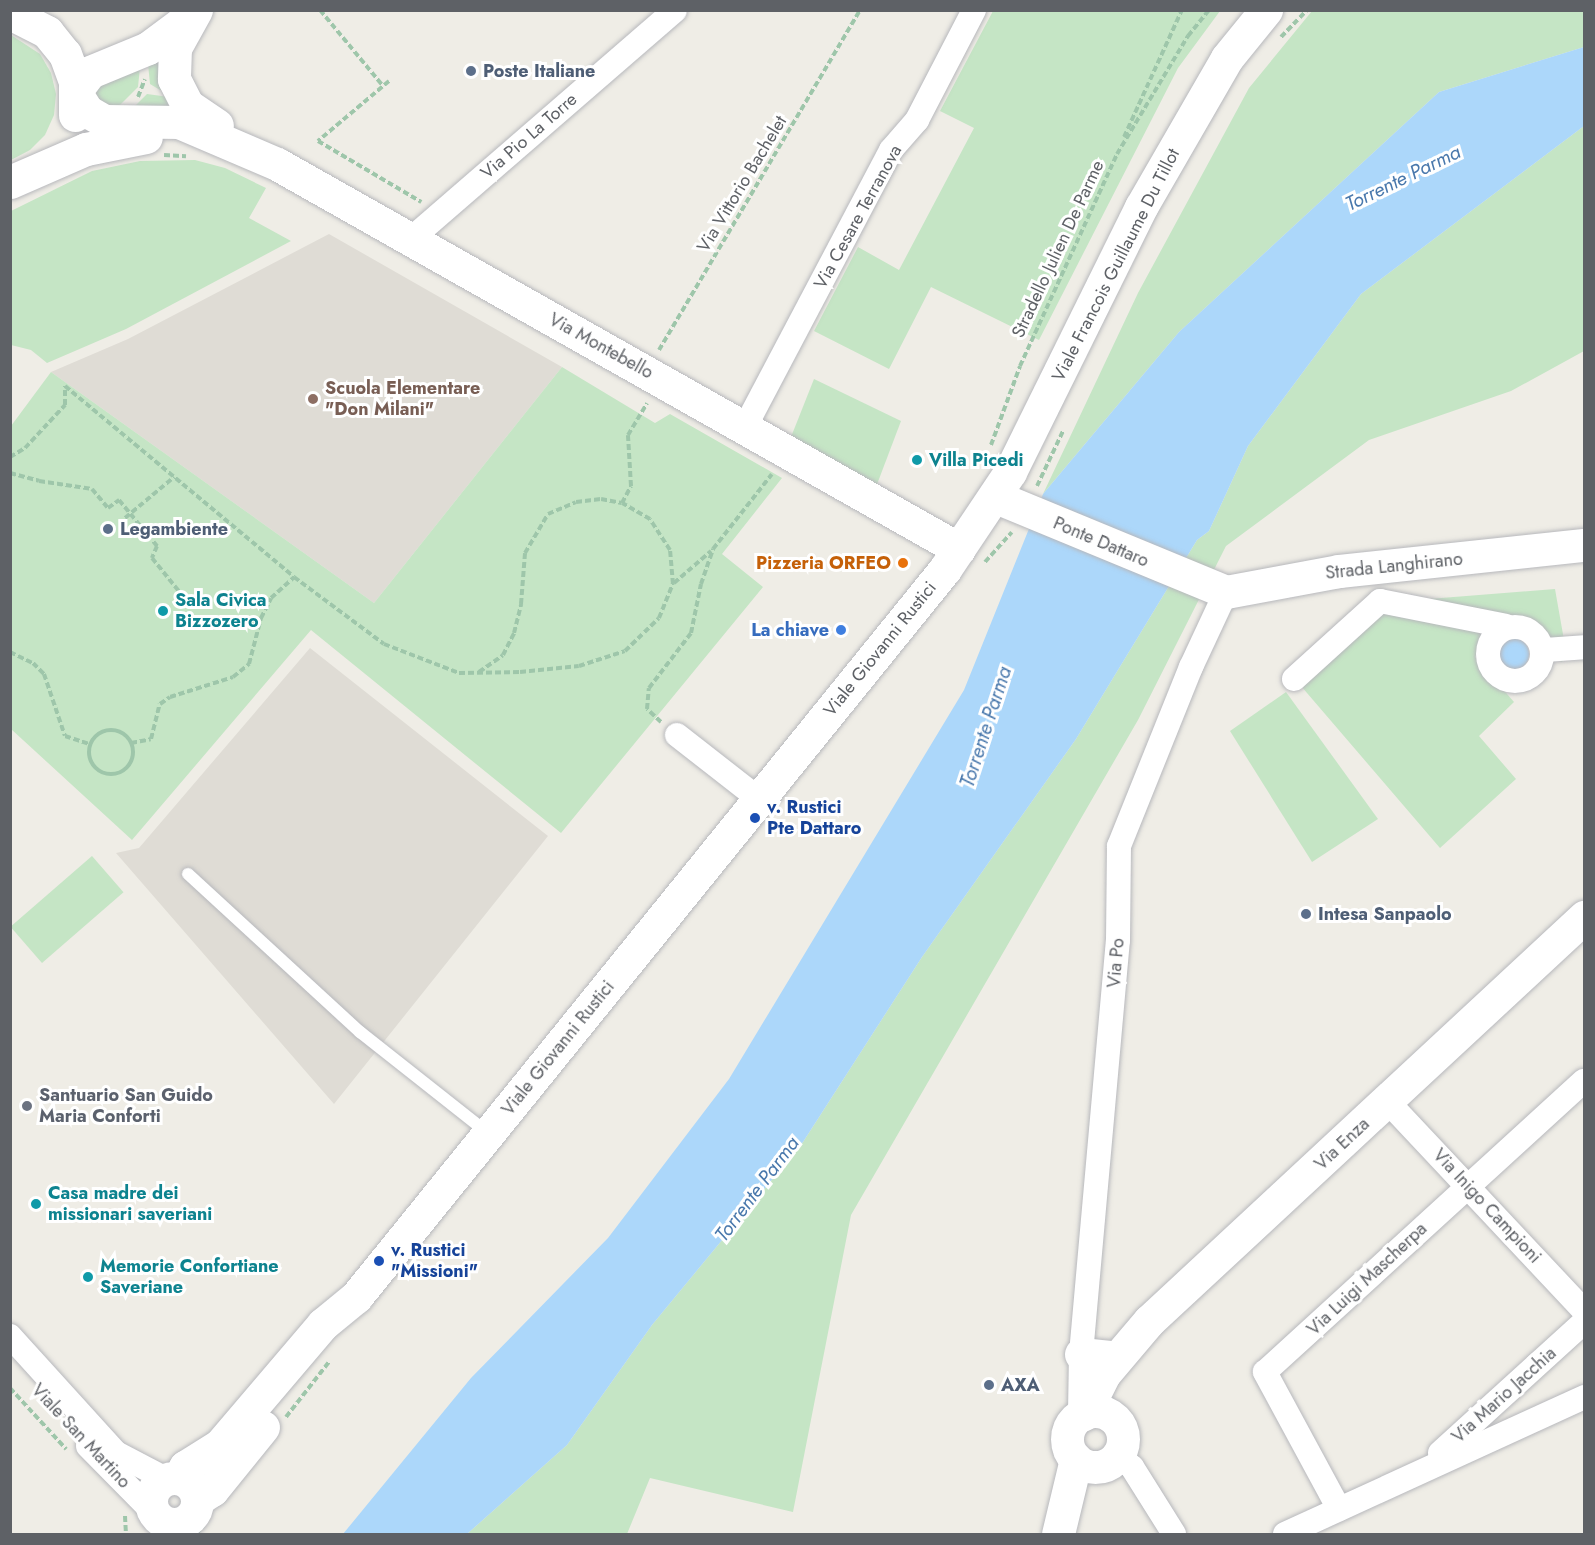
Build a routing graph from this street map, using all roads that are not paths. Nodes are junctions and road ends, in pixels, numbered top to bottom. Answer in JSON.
{"nodes":[{"id":1,"x":196,"y":10,"type":"edge"},
{"id":2,"x":675,"y":10,"type":"edge"},
{"id":3,"x":974,"y":10,"type":"edge"},
{"id":4,"x":1266,"y":10,"type":"edge"},
{"id":5,"x":10,"y":13,"type":"edge"},
{"id":6,"x":47,"y":32,"type":"junction"},
{"id":7,"x":140,"y":52,"type":"junction"},
{"id":8,"x":77,"y":92,"type":"junction"},
{"id":9,"x":240,"y":147,"type":"junction"},
{"id":10,"x":20,"y":178,"type":"edge"},
{"id":11,"x":411,"y":239,"type":"junction"},
{"id":12,"x":745,"y":427,"type":"junction"},
{"id":13,"x":1019,"y":495,"type":"junction"},
{"id":14,"x":1584,"y":545,"type":"edge"},
{"id":15,"x":959,"y":549,"type":"junction"},
{"id":16,"x":1216,"y":589,"type":"junction"},
{"id":17,"x":1506,"y":626,"type":"junction"},
{"id":18,"x":1584,"y":646,"type":"edge"},
{"id":19,"x":1545,"y":650,"type":"junction"},
{"id":20,"x":1294,"y":679,"type":"dead end"},
{"id":21,"x":677,"y":735,"type":"road end"},
{"id":22,"x":759,"y":799,"type":"junction"},
{"id":23,"x":188,"y":874,"type":"dead end"},
{"id":24,"x":1584,"y":917,"type":"edge"},
{"id":25,"x":1584,"y":1081,"type":"edge"},
{"id":26,"x":1388,"y":1101,"type":"junction"},
{"id":27,"x":489,"y":1134,"type":"junction"},
{"id":28,"x":1469,"y":1185,"type":"junction"},
{"id":29,"x":1584,"y":1311,"type":"edge"},
{"id":30,"x":1584,"y":1322,"type":"edge"},
{"id":31,"x":10,"y":1336,"type":"edge"},
{"id":32,"x":10,"y":1359,"type":"edge"},
{"id":33,"x":1100,"y":1362,"type":"junction"},
{"id":34,"x":1584,"y":1397,"type":"edge"},
{"id":35,"x":1091,"y":1415,"type":"junction"},
{"id":36,"x":1095,"y":1461,"type":"junction"},
{"id":37,"x":1424,"y":1468,"type":"junction"},
{"id":38,"x":181,"y":1485,"type":"junction"},
{"id":39,"x":1339,"y":1509,"type":"junction"},
{"id":40,"x":160,"y":1526,"type":"edge"},
{"id":41,"x":1059,"y":1529,"type":"edge"},
{"id":42,"x":1174,"y":1534,"type":"edge"},
{"id":43,"x":1285,"y":1534,"type":"edge"}],
"edges":[{"from":1,"to":7,"type":"street"},
{"from":1,"to":9,"type":"street"},
{"from":2,"to":11,"type":"street","name":"Via Pio La Torre"},
{"from":3,"to":12,"type":"street","name":"Via Cesare Terranova"},
{"from":4,"to":13,"type":"street","name":"Viale Francois Guillaume Du Tillot"},
{"from":5,"to":6,"type":"street","name":"Via Montebello"},
{"from":6,"to":7,"type":"street"},
{"from":6,"to":8,"type":"street","name":"Via Montebello"},
{"from":7,"to":8,"type":"street"},
{"from":8,"to":9,"type":"street","name":"Via Montebello"},
{"from":8,"to":10,"type":"street","name":"Via Montebello"},
{"from":9,"to":10,"type":"street","name":"Via Montebello"},
{"from":9,"to":11,"type":"street","name":"Via Montebello"},
{"from":11,"to":12,"type":"street","name":"Via Montebello"},
{"from":12,"to":15,"type":"street","name":"Via Montebello"},
{"from":13,"to":15,"type":"street","name":"Viale Giovanni Rustici"},
{"from":13,"to":16,"type":"street","name":"Ponte Dattaro"},
{"from":14,"to":16,"type":"street","name":"Strada Langhirano"},
{"from":15,"to":22,"type":"street","name":"Viale Giovanni Rustici"},
{"from":16,"to":33,"type":"street","name":"Via Po"},
{"from":17,"to":19,"type":"street"},
{"from":17,"to":19,"type":"street"},
{"from":17,"to":20,"type":"street"},
{"from":18,"to":19,"type":"street"},
{"from":21,"to":22,"type":"street"},
{"from":22,"to":27,"type":"street","name":"Viale Giovanni Rustici"},
{"from":23,"to":27,"type":"lane"},
{"from":24,"to":26,"type":"street","name":"Via Enza"},
{"from":25,"to":28,"type":"street","name":"Via Luigi Mascherpa"},
{"from":26,"to":28,"type":"street","name":"Via Inigo Campioni"},
{"from":26,"to":33,"type":"street","name":"Via Enza"},
{"from":27,"to":38,"type":"street","name":"Viale Giovanni Rustici"},
{"from":28,"to":29,"type":"street","name":"Via Inigo Campioni"},
{"from":28,"to":39,"type":"street","name":"Via Luigi Mascherpa"},
{"from":30,"to":37,"type":"street","name":"Via Mario Jacchia"},
{"from":31,"to":38,"type":"street","name":"Viale San Martino"},
{"from":32,"to":40,"type":"street","name":"Viale San Martino"},
{"from":33,"to":35,"type":"street","name":"Via Po"},
{"from":34,"to":37,"type":"street","name":"Via Mario Jacchia"},
{"from":35,"to":36,"type":"street","name":"Via Po"},
{"from":35,"to":36,"type":"street","name":"Via Po"},
{"from":36,"to":41,"type":"street","name":"Via Po"},
{"from":36,"to":42,"type":"street"},
{"from":37,"to":39,"type":"street","name":"Via Mario Jacchia"},
{"from":38,"to":40,"type":"street","name":"Viale Giovanni Rustici"},
{"from":39,"to":43,"type":"street","name":"Via Mario Jacchia"}]}
